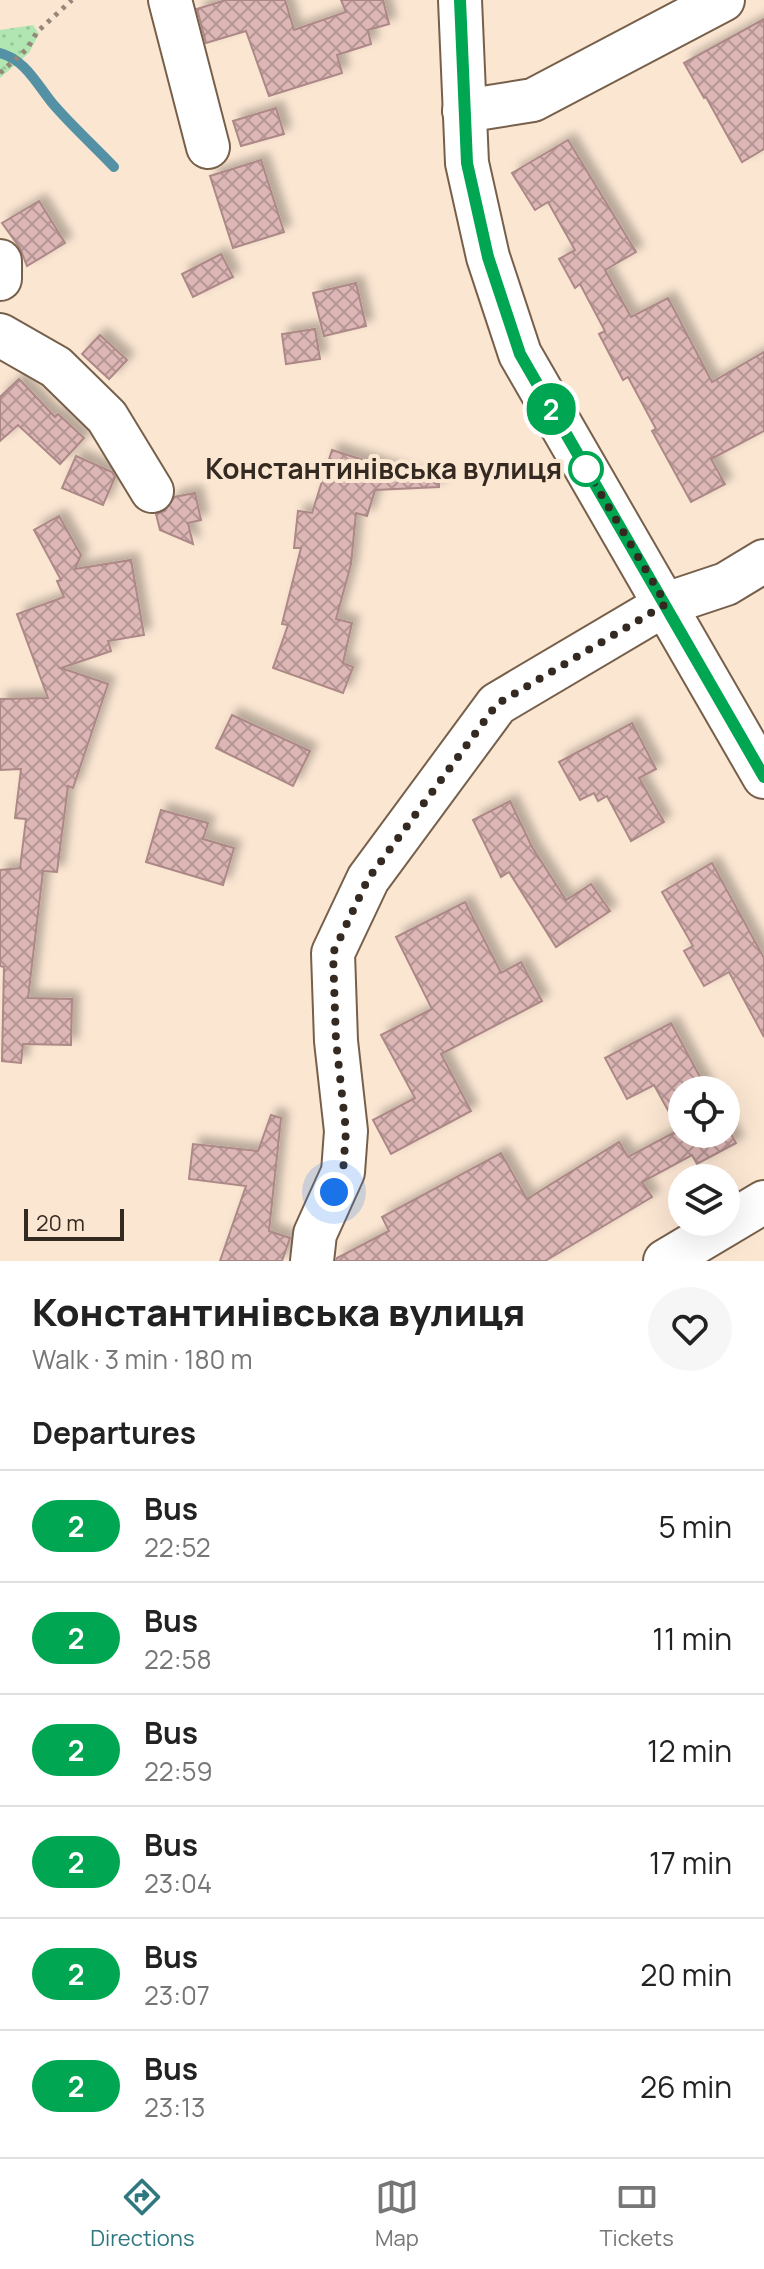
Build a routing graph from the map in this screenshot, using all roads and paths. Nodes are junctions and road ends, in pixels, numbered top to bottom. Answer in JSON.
{"nodes":[{"id":1,"x":72,"y":0,"type":"edge"},
{"id":2,"x":170,"y":0,"type":"edge"},
{"id":3,"x":460,"y":0,"type":"edge"},
{"id":4,"x":723,"y":0,"type":"edge"},
{"id":5,"x":0,"y":73,"type":"edge"},
{"id":6,"x":464,"y":111,"type":"junction"},
{"id":7,"x":208,"y":147,"type":"dead end"},
{"id":8,"x":0,"y":261,"type":"edge"},
{"id":9,"x":0,"y":279,"type":"edge"},
{"id":10,"x":0,"y":335,"type":"edge"},
{"id":11,"x":152,"y":491,"type":"dead end"},
{"id":12,"x":764,"y":561,"type":"edge"},
{"id":13,"x":666,"y":604,"type":"junction"},
{"id":14,"x":764,"y":777,"type":"edge"},
{"id":15,"x":764,"y":1202,"type":"edge"},
{"id":16,"x":312,"y":1261,"type":"edge"},
{"id":17,"x":665,"y":1261,"type":"edge"}],
"edges":[{"from":1,"to":5,"type":"path"},
{"from":2,"to":7,"type":"street"},
{"from":3,"to":6,"type":"street"},
{"from":4,"to":6,"type":"street"},
{"from":6,"to":13,"type":"street"},
{"from":8,"to":9,"type":"street"},
{"from":10,"to":11,"type":"street"},
{"from":12,"to":13,"type":"street"},
{"from":13,"to":14,"type":"street"},
{"from":13,"to":16,"type":"street"},
{"from":15,"to":17,"type":"street"}]}
